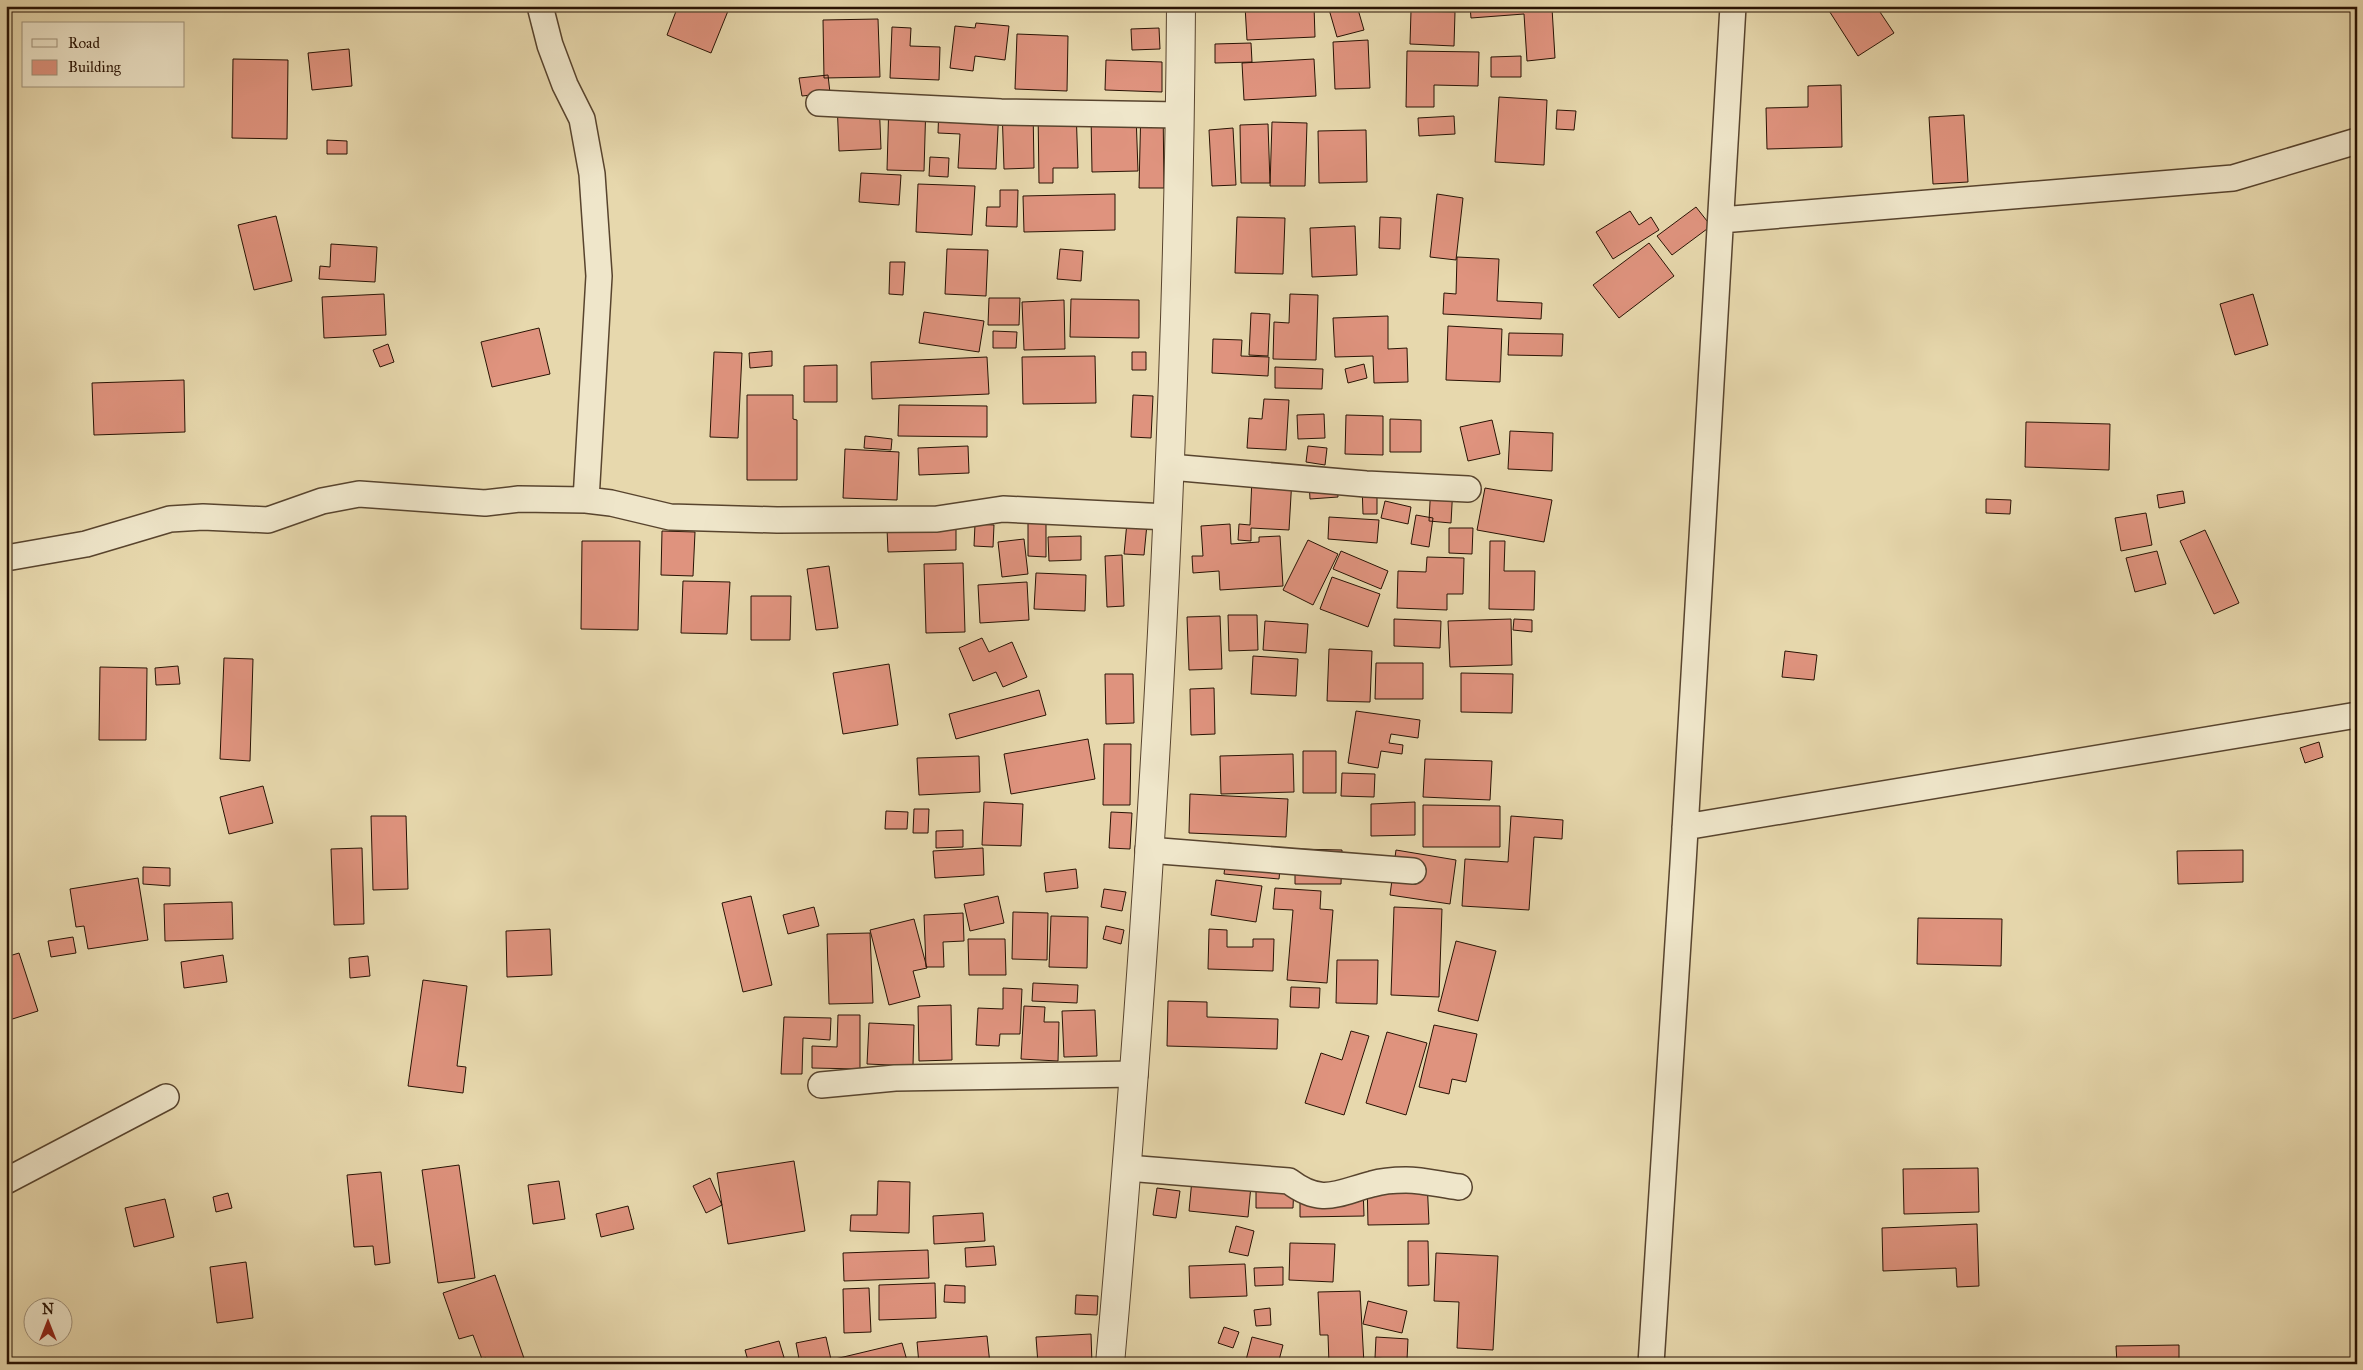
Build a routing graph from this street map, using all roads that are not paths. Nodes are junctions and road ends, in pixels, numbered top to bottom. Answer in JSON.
{"nodes":[{"id":1,"x":540,"y":6,"type":"edge"},
{"id":2,"x":1181,"y":6,"type":"edge"},
{"id":3,"x":1733,"y":6,"type":"edge"},
{"id":4,"x":819,"y":103,"type":"dead end"},
{"id":5,"x":1180,"y":115,"type":"junction"},
{"id":6,"x":2357,"y":141,"type":"edge"},
{"id":7,"x":1721,"y":220,"type":"junction"},
{"id":8,"x":1170,"y":467,"type":"junction"},
{"id":9,"x":1468,"y":489,"type":"dead end"},
{"id":10,"x":586,"y":500,"type":"junction"},
{"id":11,"x":1168,"y":517,"type":"junction"},
{"id":12,"x":6,"y":558,"type":"edge"},
{"id":13,"x":2357,"y":715,"type":"edge"},
{"id":14,"x":1685,"y":827,"type":"junction"},
{"id":15,"x":1148,"y":850,"type":"junction"},
{"id":16,"x":1413,"y":871,"type":"dead end"},
{"id":17,"x":1135,"y":1074,"type":"junction"},
{"id":18,"x":821,"y":1085,"type":"dead end"},
{"id":19,"x":166,"y":1097,"type":"dead end"},
{"id":20,"x":1127,"y":1168,"type":"junction"},
{"id":21,"x":6,"y":1181,"type":"edge"},
{"id":22,"x":1460,"y":1187,"type":"dead end"},
{"id":23,"x":1110,"y":1364,"type":"edge"},
{"id":24,"x":1650,"y":1364,"type":"edge"}],
"edges":[{"from":1,"to":10,"type":"street"},
{"from":2,"to":5,"type":"street"},
{"from":3,"to":7,"type":"street"},
{"from":4,"to":5,"type":"street"},
{"from":5,"to":8,"type":"street"},
{"from":6,"to":7,"type":"street"},
{"from":7,"to":14,"type":"street"},
{"from":8,"to":9,"type":"street"},
{"from":8,"to":11,"type":"street"},
{"from":10,"to":11,"type":"street"},
{"from":10,"to":12,"type":"street"},
{"from":11,"to":15,"type":"street"},
{"from":13,"to":14,"type":"street"},
{"from":14,"to":24,"type":"street"},
{"from":15,"to":16,"type":"street"},
{"from":15,"to":17,"type":"street"},
{"from":17,"to":18,"type":"street"},
{"from":17,"to":20,"type":"street"},
{"from":19,"to":21,"type":"street"},
{"from":20,"to":22,"type":"street"},
{"from":20,"to":23,"type":"street"}]}
